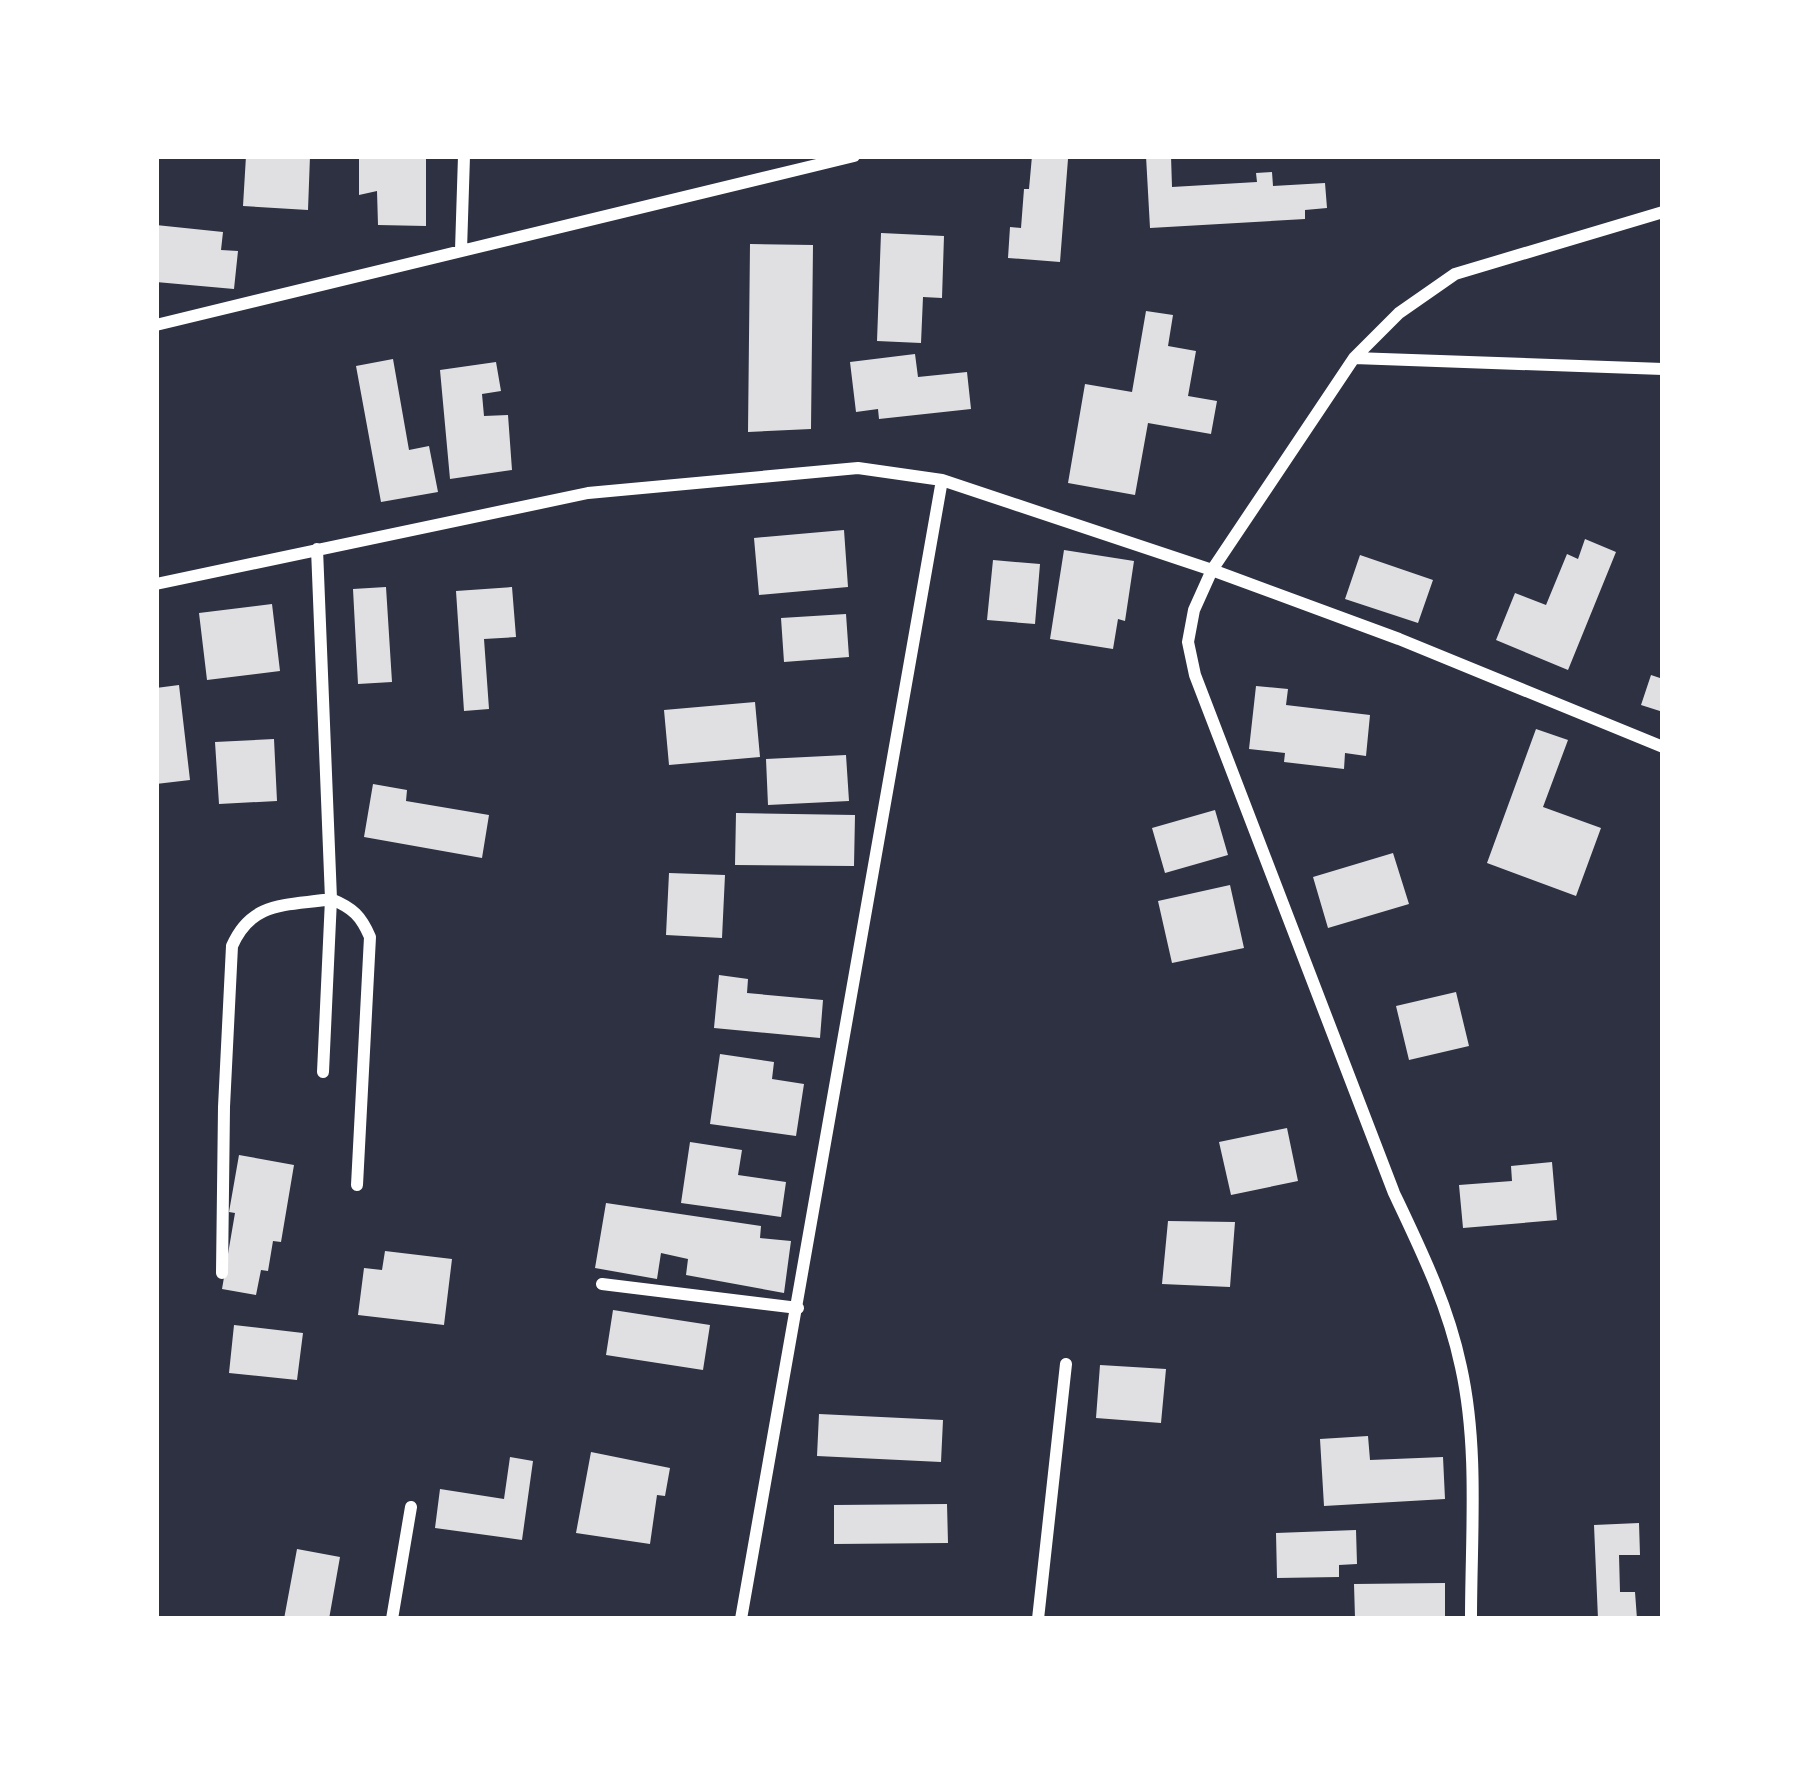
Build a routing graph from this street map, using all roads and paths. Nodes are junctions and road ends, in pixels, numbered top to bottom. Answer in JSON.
{"nodes":[{"id":1,"x":464,"y":156,"type":"edge"},
{"id":2,"x":854,"y":156,"type":"edge"},
{"id":3,"x":1663,"y":212,"type":"edge"},
{"id":4,"x":461,"y":250,"type":"junction"},
{"id":5,"x":156,"y":325,"type":"edge"},
{"id":6,"x":1354,"y":358,"type":"junction"},
{"id":7,"x":1663,"y":369,"type":"edge"},
{"id":8,"x":942,"y":480,"type":"junction"},
{"id":9,"x":316,"y":548,"type":"junction"},
{"id":10,"x":1212,"y":570,"type":"junction"},
{"id":11,"x":156,"y":584,"type":"edge"},
{"id":12,"x":1663,"y":748,"type":"edge"},
{"id":13,"x":332,"y":899,"type":"junction"},
{"id":14,"x":323,"y":1072,"type":"dead end"},
{"id":15,"x":357,"y":1185,"type":"dead end"},
{"id":16,"x":222,"y":1273,"type":"dead end"},
{"id":17,"x":602,"y":1284,"type":"dead end"},
{"id":18,"x":798,"y":1308,"type":"junction"},
{"id":19,"x":1066,"y":1364,"type":"dead end"},
{"id":20,"x":411,"y":1507,"type":"dead end"},
{"id":21,"x":392,"y":1619,"type":"edge"},
{"id":22,"x":741,"y":1619,"type":"edge"},
{"id":23,"x":1038,"y":1619,"type":"edge"},
{"id":24,"x":1471,"y":1619,"type":"edge"}],
"edges":[{"from":1,"to":4,"type":"street"},
{"from":2,"to":4,"type":"street"},
{"from":3,"to":6,"type":"street"},
{"from":4,"to":5,"type":"street"},
{"from":6,"to":7,"type":"street"},
{"from":6,"to":10,"type":"street"},
{"from":8,"to":9,"type":"street"},
{"from":8,"to":10,"type":"street"},
{"from":8,"to":18,"type":"street"},
{"from":9,"to":11,"type":"street"},
{"from":9,"to":13,"type":"street"},
{"from":10,"to":12,"type":"street"},
{"from":10,"to":24,"type":"street"},
{"from":13,"to":14,"type":"street"},
{"from":13,"to":15,"type":"street"},
{"from":13,"to":16,"type":"street"},
{"from":17,"to":18,"type":"street"},
{"from":18,"to":22,"type":"street"},
{"from":19,"to":23,"type":"street"},
{"from":20,"to":21,"type":"street"}]}
